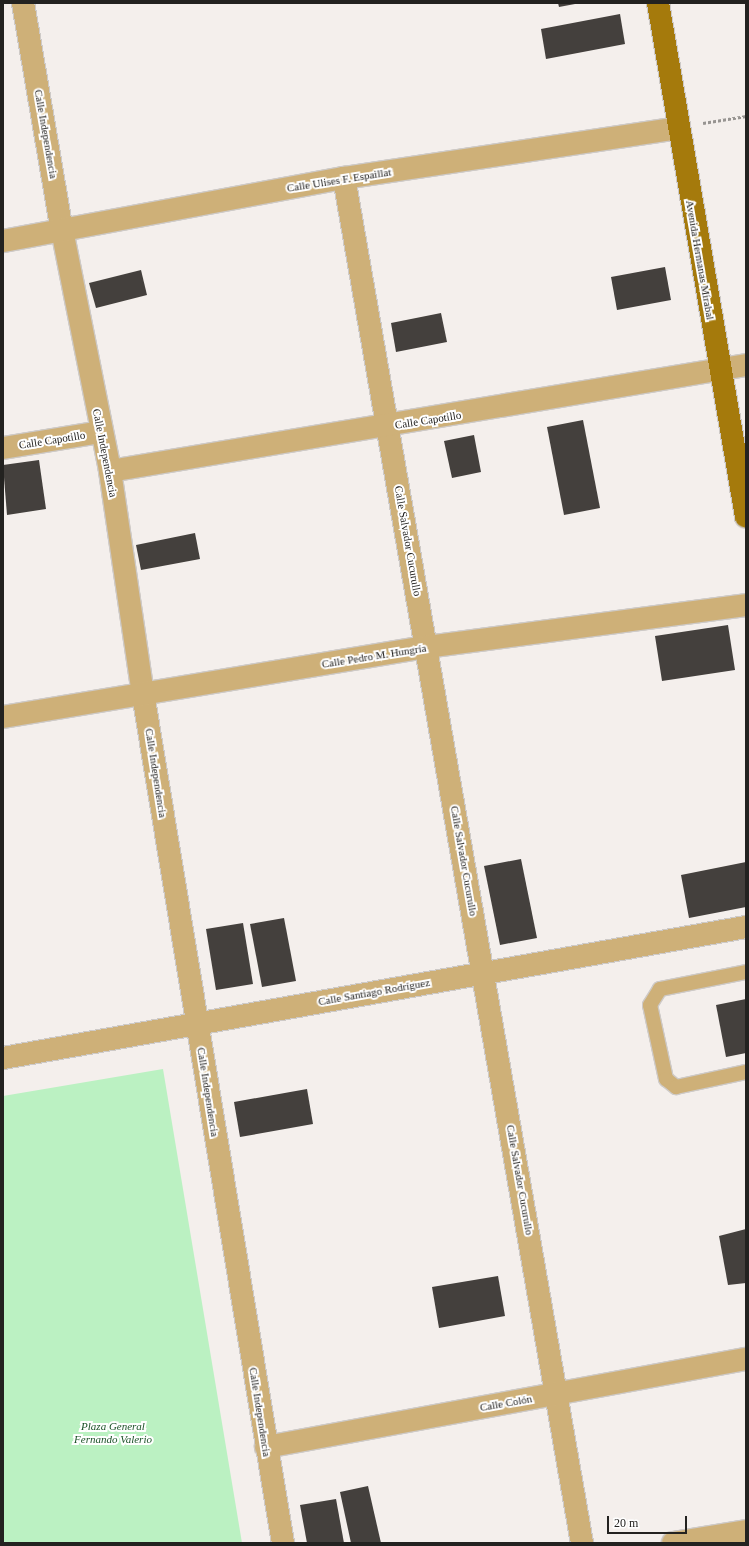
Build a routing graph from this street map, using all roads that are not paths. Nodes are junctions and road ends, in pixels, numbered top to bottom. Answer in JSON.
{"nodes":[{"id":1,"x":23,"y":3,"type":"edge"},
{"id":2,"x":658,"y":3,"type":"edge"},
{"id":3,"x":677,"y":128,"type":"junction"},
{"id":4,"x":344,"y":178,"type":"junction"},
{"id":5,"x":62,"y":230,"type":"junction"},
{"id":6,"x":3,"y":241,"type":"edge"},
{"id":7,"x":746,"y":365,"type":"edge"},
{"id":8,"x":719,"y":370,"type":"junction"},
{"id":9,"x":389,"y":427,"type":"junction"},
{"id":10,"x":101,"y":432,"type":"junction"},
{"id":11,"x":3,"y":448,"type":"edge"},
{"id":12,"x":110,"y":471,"type":"junction"},
{"id":13,"x":746,"y":517,"type":"edge"},
{"id":14,"x":746,"y":605,"type":"edge"},
{"id":15,"x":427,"y":647,"type":"junction"},
{"id":16,"x":143,"y":694,"type":"junction"},
{"id":17,"x":3,"y":717,"type":"edge"},
{"id":18,"x":746,"y":928,"type":"edge"},
{"id":19,"x":746,"y":972,"type":"edge"},
{"id":20,"x":484,"y":973,"type":"junction"},
{"id":21,"x":197,"y":1023,"type":"junction"},
{"id":22,"x":3,"y":1058,"type":"edge"},
{"id":23,"x":746,"y":1072,"type":"edge"},
{"id":24,"x":746,"y":1359,"type":"edge"},
{"id":25,"x":557,"y":1393,"type":"junction"},
{"id":26,"x":266,"y":1447,"type":"junction"},
{"id":27,"x":746,"y":1531,"type":"edge"},
{"id":28,"x":283,"y":1543,"type":"edge"},
{"id":29,"x":582,"y":1543,"type":"edge"},
{"id":30,"x":673,"y":1543,"type":"edge"}],
"edges":[{"from":1,"to":5,"type":"street","name":"Calle Independencia"},
{"from":2,"to":3,"type":"main road","name":"Avenida Hermanas Mirabal"},
{"from":3,"to":4,"type":"street","name":"Calle Ulises F. Espaillat"},
{"from":3,"to":8,"type":"main road","name":"Avenida Hermanas Mirabal"},
{"from":4,"to":5,"type":"street","name":"Calle Ulises F. Espaillat"},
{"from":4,"to":9,"type":"street","name":"Calle Salvador Cucurullo"},
{"from":5,"to":6,"type":"street","name":"Calle Ulises F. Espaillat"},
{"from":5,"to":10,"type":"street","name":"Calle Independencia"},
{"from":7,"to":8,"type":"street","name":"Calle Capotillo"},
{"from":8,"to":9,"type":"street","name":"Calle Capotillo"},
{"from":8,"to":13,"type":"main road","name":"Avenida Hermanas Mirabal"},
{"from":9,"to":12,"type":"street","name":"Calle Capotillo"},
{"from":9,"to":15,"type":"street","name":"Calle Salvador Cucurullo"},
{"from":10,"to":11,"type":"street","name":"Calle Capotillo"},
{"from":10,"to":12,"type":"street","name":"Calle Independencia"},
{"from":12,"to":16,"type":"street","name":"Calle Independencia"},
{"from":14,"to":15,"type":"street","name":"Calle Pedro M. Hungría"},
{"from":15,"to":16,"type":"street","name":"Calle Pedro M. Hungría"},
{"from":15,"to":20,"type":"street","name":"Calle Salvador Cucurullo"},
{"from":16,"to":17,"type":"street","name":"Calle Pedro M. Hungría"},
{"from":16,"to":21,"type":"street","name":"Calle Independencia"},
{"from":18,"to":20,"type":"street","name":"Calle Santiago Rodríguez"},
{"from":19,"to":23,"type":"lane"},
{"from":20,"to":21,"type":"street","name":"Calle Santiago Rodríguez"},
{"from":20,"to":25,"type":"street","name":"Calle Salvador Cucurullo"},
{"from":21,"to":22,"type":"street","name":"Calle Santiago Rodríguez"},
{"from":21,"to":26,"type":"street","name":"Calle Independencia"},
{"from":24,"to":25,"type":"street","name":"Calle Colón"},
{"from":25,"to":26,"type":"street","name":"Calle Colón"},
{"from":25,"to":29,"type":"street","name":"Calle Salvador Cucurullo"},
{"from":26,"to":28,"type":"street","name":"Calle Independencia"},
{"from":27,"to":30,"type":"street"}]}
